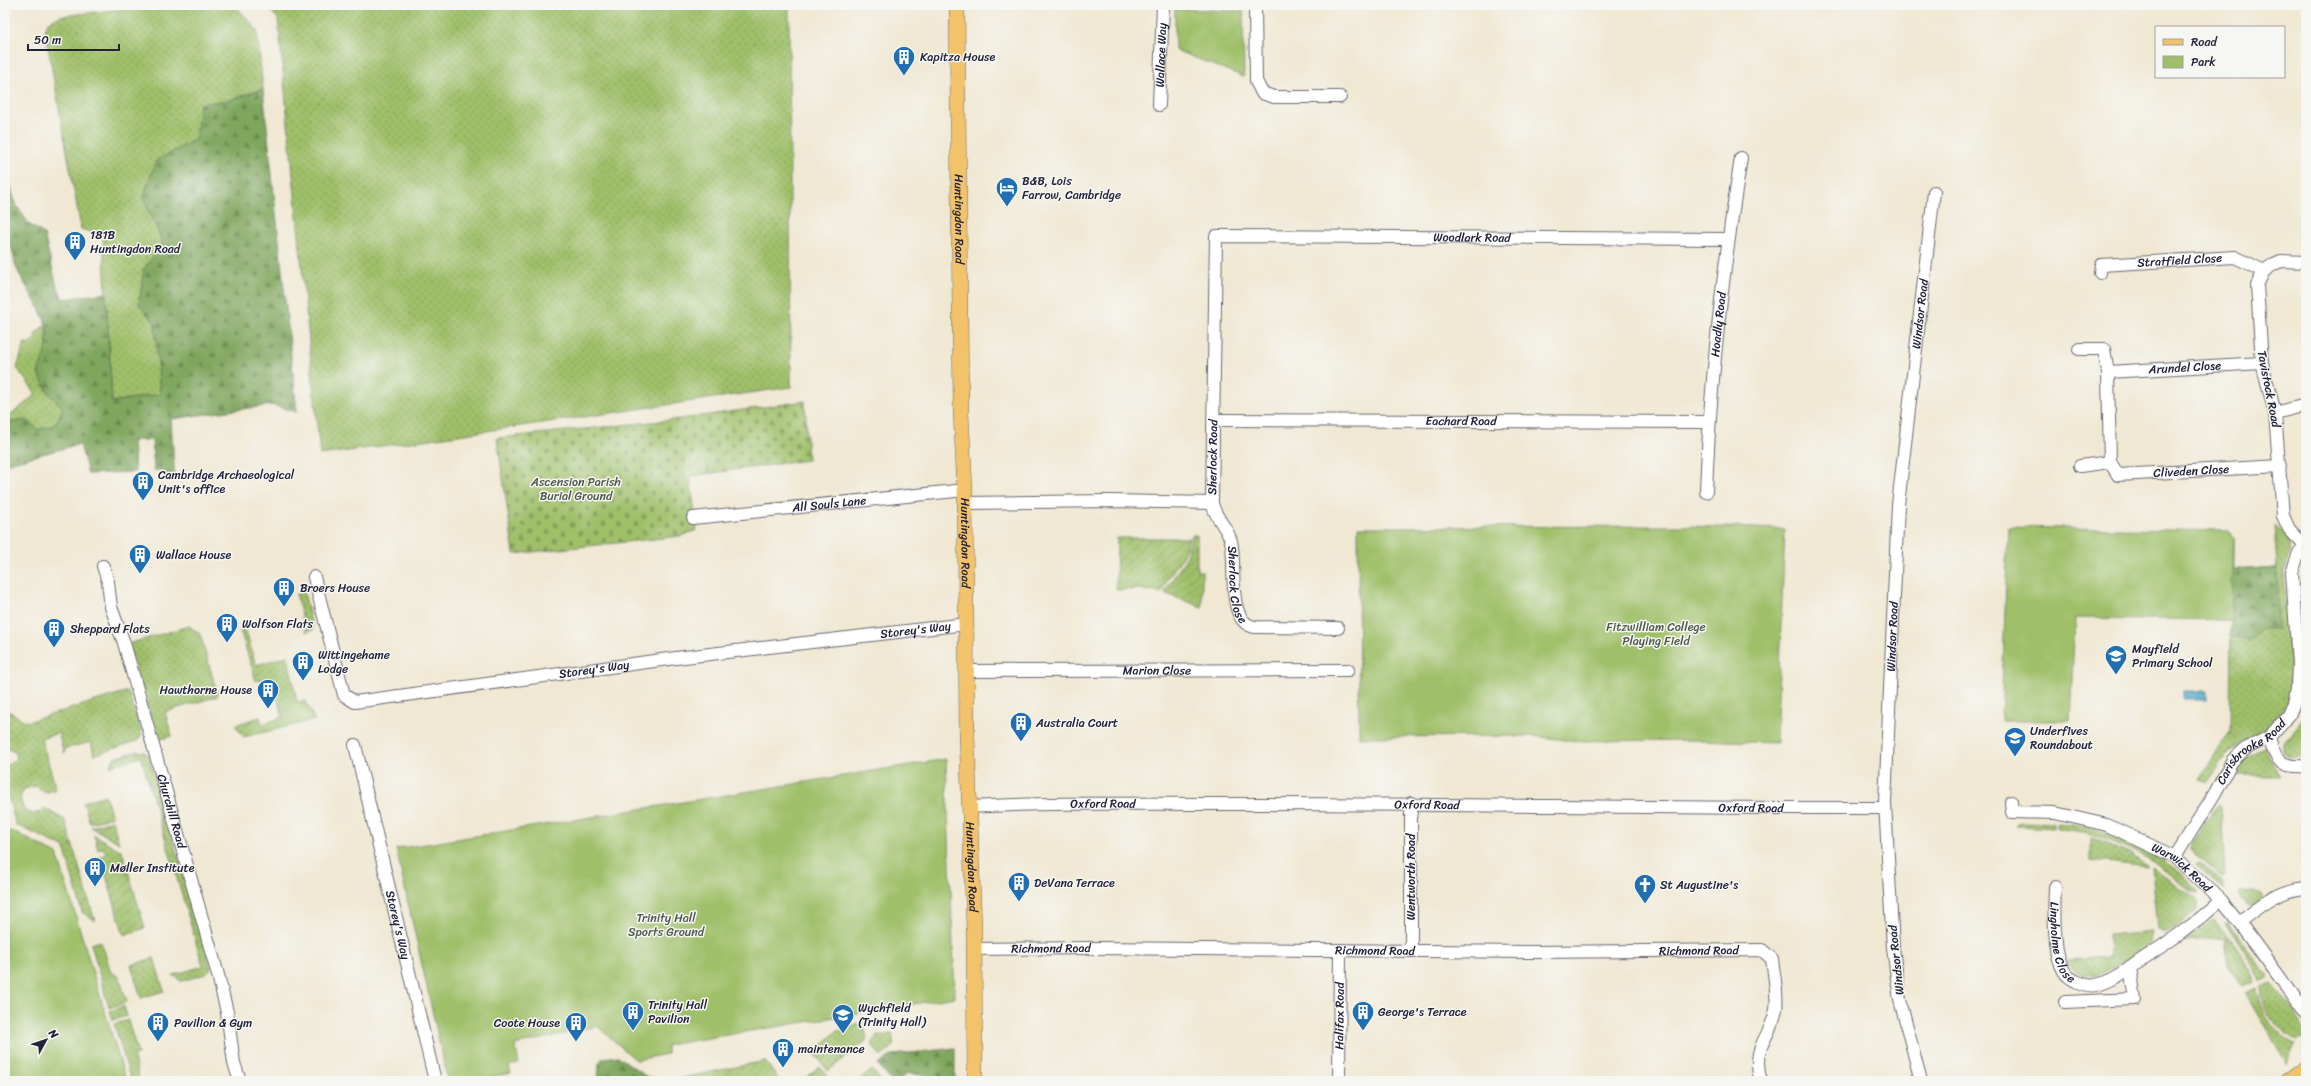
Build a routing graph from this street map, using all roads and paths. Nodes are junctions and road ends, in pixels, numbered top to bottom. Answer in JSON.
{"nodes":[{"id":1,"x":957,"y":5,"type":"edge"},
{"id":2,"x":1163,"y":5,"type":"edge"},
{"id":3,"x":1255,"y":5,"type":"edge"},
{"id":4,"x":1340,"y":97,"type":"dead end"},
{"id":5,"x":1159,"y":105,"type":"dead end"},
{"id":6,"x":1741,"y":158,"type":"dead end"},
{"id":7,"x":1934,"y":192,"type":"dead end"},
{"id":8,"x":1216,"y":236,"type":"joint"},
{"id":9,"x":1728,"y":239,"type":"junction"},
{"id":10,"x":2306,"y":262,"type":"edge"},
{"id":11,"x":2264,"y":271,"type":"junction"},
{"id":12,"x":2100,"y":273,"type":"dead end"},
{"id":13,"x":2079,"y":349,"type":"dead end"},
{"id":14,"x":2262,"y":363,"type":"junction"},
{"id":15,"x":2108,"y":372,"type":"junction"},
{"id":16,"x":2306,"y":405,"type":"edge"},
{"id":17,"x":2275,"y":413,"type":"junction"},
{"id":18,"x":1214,"y":420,"type":"junction"},
{"id":19,"x":1708,"y":422,"type":"junction"},
{"id":20,"x":2110,"y":462,"type":"junction"},
{"id":21,"x":2080,"y":466,"type":"dead end"},
{"id":22,"x":2280,"y":466,"type":"junction"},
{"id":23,"x":1706,"y":492,"type":"dead end"},
{"id":24,"x":965,"y":496,"type":"junction"},
{"id":25,"x":1212,"y":503,"type":"junction"},
{"id":26,"x":693,"y":518,"type":"dead end"},
{"id":27,"x":2305,"y":546,"type":"edge"},
{"id":28,"x":103,"y":566,"type":"dead end"},
{"id":29,"x":314,"y":577,"type":"dead end"},
{"id":30,"x":966,"y":624,"type":"junction"},
{"id":31,"x":1338,"y":628,"type":"dead end"},
{"id":32,"x":2302,"y":657,"type":"edge"},
{"id":33,"x":1348,"y":670,"type":"dead end"},
{"id":34,"x":966,"y":671,"type":"junction"},
{"id":35,"x":2269,"y":737,"type":"junction"},
{"id":36,"x":355,"y":745,"type":"dead end"},
{"id":37,"x":2306,"y":766,"type":"edge"},
{"id":38,"x":2012,"y":802,"type":"dead end"},
{"id":39,"x":1411,"y":804,"type":"junction"},
{"id":40,"x":969,"y":807,"type":"junction"},
{"id":41,"x":1886,"y":808,"type":"junction"},
{"id":42,"x":2175,"y":857,"type":"junction"},
{"id":43,"x":2055,"y":887,"type":"dead end"},
{"id":44,"x":2306,"y":888,"type":"edge"},
{"id":45,"x":2221,"y":900,"type":"junction"},
{"id":46,"x":2239,"y":922,"type":"junction"},
{"id":47,"x":974,"y":949,"type":"junction"},
{"id":48,"x":1340,"y":950,"type":"junction"},
{"id":49,"x":1411,"y":951,"type":"junction"},
{"id":50,"x":2130,"y":968,"type":"junction"},
{"id":51,"x":2065,"y":1002,"type":"dead end"},
{"id":52,"x":2306,"y":1013,"type":"edge"},
{"id":53,"x":2306,"y":1068,"type":"edge"},
{"id":54,"x":240,"y":1081,"type":"edge"},
{"id":55,"x":435,"y":1081,"type":"edge"},
{"id":56,"x":975,"y":1081,"type":"edge"},
{"id":57,"x":1339,"y":1081,"type":"edge"},
{"id":58,"x":1761,"y":1081,"type":"edge"},
{"id":59,"x":1921,"y":1081,"type":"edge"},
{"id":60,"x":2288,"y":1081,"type":"edge"}],
"edges":[{"from":1,"to":24,"type":"main road","name":"Huntingdon Road"},
{"from":2,"to":5,"type":"street","name":"Wallace Way"},
{"from":3,"to":4,"type":"street"},
{"from":6,"to":9,"type":"street","name":"Hoadly Road"},
{"from":7,"to":41,"type":"street","name":"Windsor Road"},
{"from":8,"to":9,"type":"street","name":"Woodlark Road"},
{"from":8,"to":18,"type":"street","name":"Sherlock Road"},
{"from":9,"to":19,"type":"street","name":"Hoadly Road"},
{"from":10,"to":11,"type":"street"},
{"from":11,"to":12,"type":"street","name":"Stratfield Close"},
{"from":11,"to":14,"type":"street","name":"Tavistock Road"},
{"from":13,"to":15,"type":"street"},
{"from":14,"to":15,"type":"street","name":"Arundel Close"},
{"from":14,"to":17,"type":"street","name":"Tavistock Road"},
{"from":15,"to":20,"type":"street"},
{"from":16,"to":17,"type":"street"},
{"from":17,"to":22,"type":"street","name":"Tavistock Road"},
{"from":18,"to":19,"type":"street","name":"Eachard Road"},
{"from":18,"to":25,"type":"street","name":"Sherlock Road"},
{"from":19,"to":23,"type":"street","name":"Hoadly Road"},
{"from":20,"to":21,"type":"street"},
{"from":20,"to":22,"type":"street","name":"Cliveden Close"},
{"from":22,"to":27,"type":"street","name":"Tavistock Road"},
{"from":24,"to":25,"type":"street","name":"Sherlock Road"},
{"from":24,"to":26,"type":"street","name":"All Souls Lane"},
{"from":24,"to":30,"type":"main road","name":"Huntingdon Road"},
{"from":25,"to":31,"type":"street","name":"Sherlock Close"},
{"from":27,"to":32,"type":"street","name":"Carisbrooke Road"},
{"from":28,"to":54,"type":"street","name":"Churchill Road"},
{"from":29,"to":30,"type":"street","name":"Storey's Way"},
{"from":30,"to":34,"type":"main road","name":"Huntingdon Road"},
{"from":32,"to":35,"type":"street","name":"Carisbrooke Road"},
{"from":33,"to":34,"type":"street","name":"Marion Close"},
{"from":34,"to":40,"type":"main road","name":"Huntingdon Road"},
{"from":35,"to":37,"type":"street"},
{"from":35,"to":42,"type":"street","name":"Carisbrooke Road"},
{"from":36,"to":55,"type":"street","name":"Storey's Way"},
{"from":38,"to":42,"type":"street","name":"Warwick Road"},
{"from":39,"to":40,"type":"street","name":"Oxford Road"},
{"from":39,"to":41,"type":"street","name":"Oxford Road"},
{"from":39,"to":49,"type":"street","name":"Wentworth Road"},
{"from":40,"to":47,"type":"main road","name":"Huntingdon Road"},
{"from":41,"to":59,"type":"street","name":"Windsor Road"},
{"from":42,"to":45,"type":"street","name":"Warwick Road"},
{"from":43,"to":50,"type":"street","name":"Lingholme Close"},
{"from":44,"to":46,"type":"street"},
{"from":45,"to":46,"type":"street","name":"Warwick Road"},
{"from":45,"to":50,"type":"street","name":"Lingholme Close"},
{"from":46,"to":52,"type":"street","name":"Warwick Road"},
{"from":47,"to":48,"type":"street","name":"Richmond Road"},
{"from":47,"to":56,"type":"main road","name":"Huntingdon Road"},
{"from":48,"to":49,"type":"street","name":"Richmond Road"},
{"from":48,"to":57,"type":"street","name":"Halifax Road"},
{"from":49,"to":58,"type":"street","name":"Richmond Road"},
{"from":50,"to":51,"type":"street"},
{"from":53,"to":60,"type":"main road"}]}
